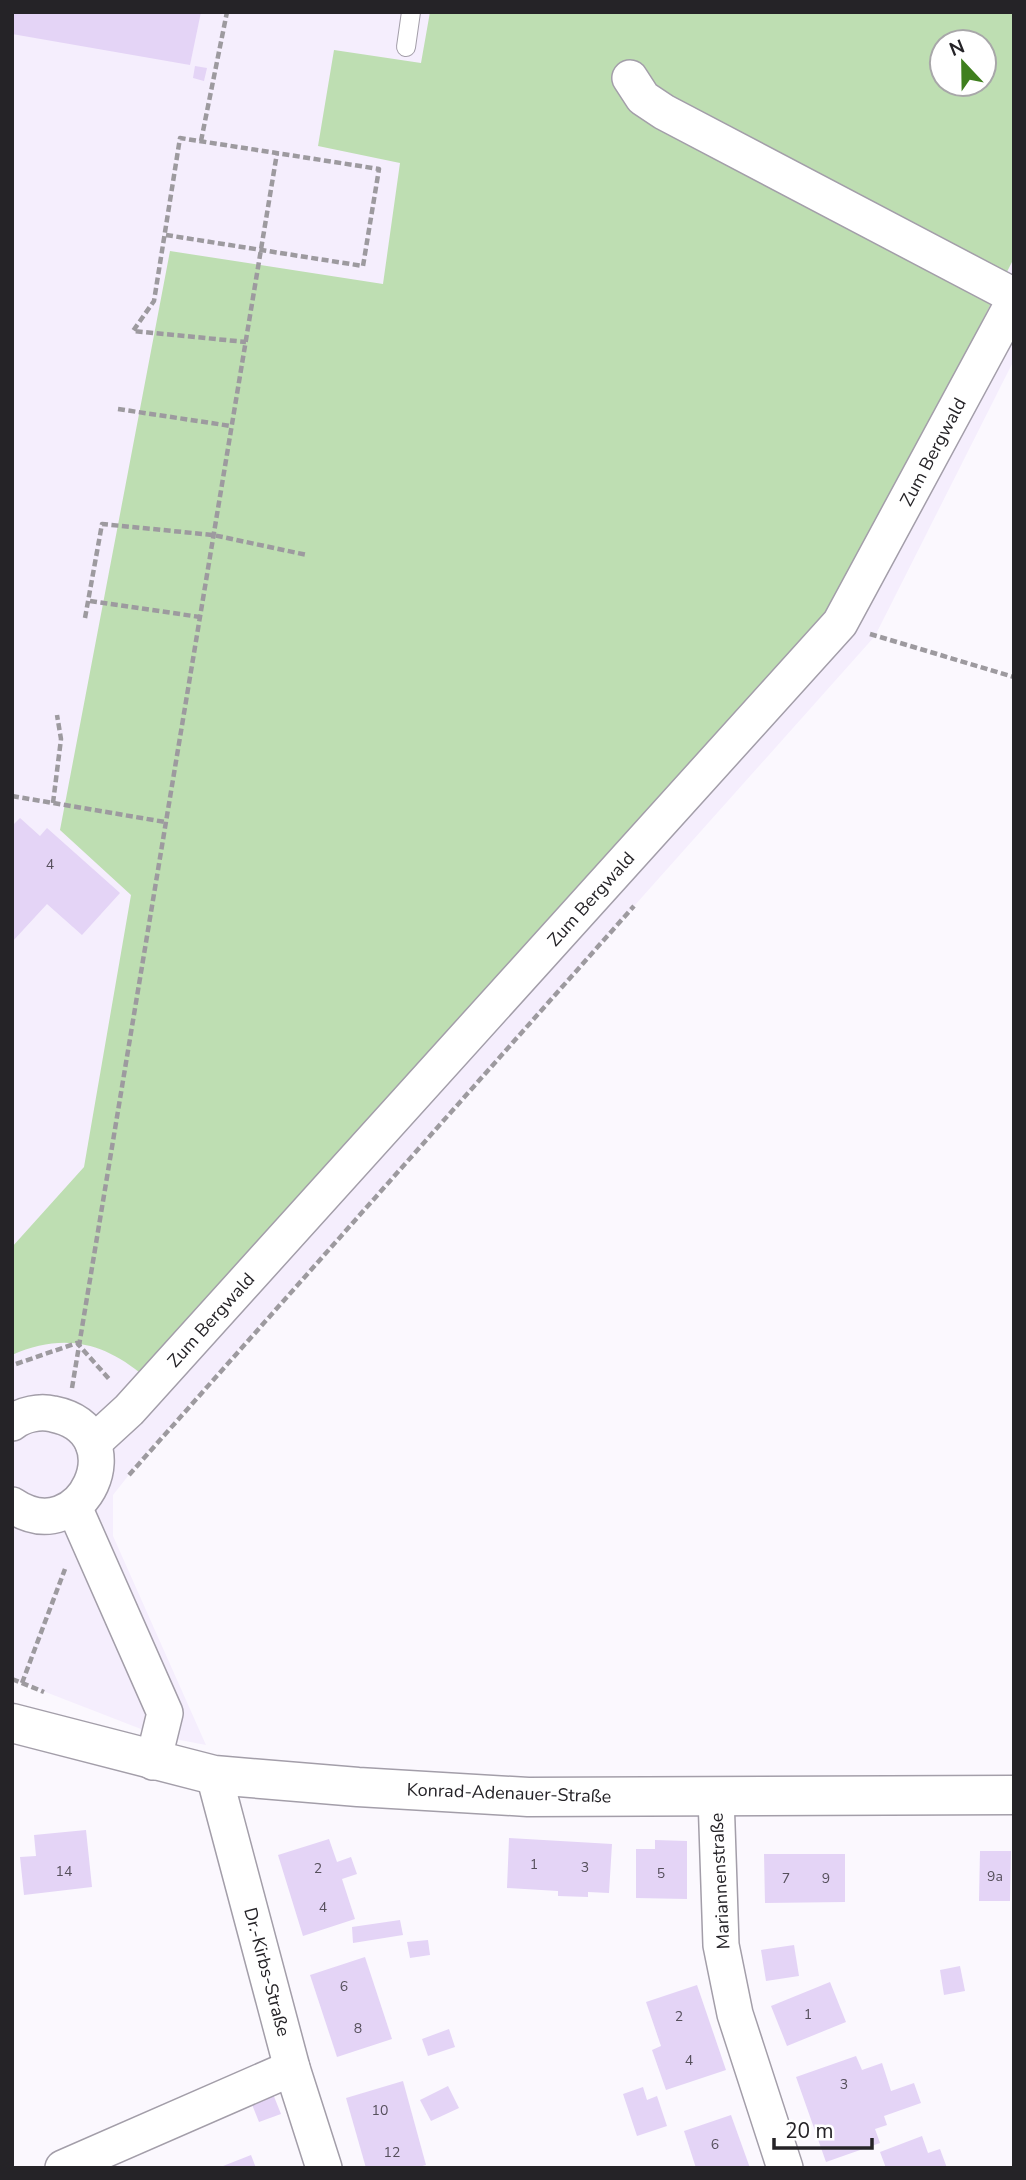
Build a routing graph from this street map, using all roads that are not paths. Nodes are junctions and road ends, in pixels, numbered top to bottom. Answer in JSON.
{"nodes":[{"id":1,"x":411,"y":12,"type":"edge"},
{"id":2,"x":406,"y":47,"type":"dead end"},
{"id":3,"x":630,"y":78,"type":"dead end"},
{"id":4,"x":1014,"y":299,"type":"edge"},
{"id":5,"x":14,"y":1417,"type":"edge"},
{"id":6,"x":93,"y":1443,"type":"junction"},
{"id":7,"x":12,"y":1505,"type":"edge"},
{"id":8,"x":74,"y":1507,"type":"junction"},
{"id":9,"x":12,"y":1723,"type":"edge"},
{"id":10,"x":156,"y":1749,"type":"junction"},
{"id":11,"x":214,"y":1775,"type":"junction"},
{"id":12,"x":1014,"y":1795,"type":"edge"},
{"id":13,"x":716,"y":1796,"type":"junction"},
{"id":14,"x":292,"y":2068,"type":"junction"},
{"id":15,"x":62,"y":2168,"type":"edge"},
{"id":16,"x":324,"y":2168,"type":"edge"},
{"id":17,"x":785,"y":2168,"type":"edge"}],
"edges":[{"from":1,"to":2,"type":"lane"},
{"from":3,"to":4,"type":"street"},
{"from":4,"to":6,"type":"street","name":"Zum Bergwald"},
{"from":5,"to":6,"type":"street"},
{"from":6,"to":8,"type":"street"},
{"from":7,"to":8,"type":"street"},
{"from":8,"to":10,"type":"street"},
{"from":9,"to":10,"type":"main road","name":"Konrad-Adenauer-Straße"},
{"from":10,"to":11,"type":"main road","name":"Konrad-Adenauer-Straße"},
{"from":11,"to":13,"type":"main road","name":"Konrad-Adenauer-Straße"},
{"from":11,"to":14,"type":"street","name":"Dr.-Kirbs-Straße"},
{"from":12,"to":13,"type":"main road","name":"Konrad-Adenauer-Straße"},
{"from":13,"to":17,"type":"street","name":"Mariannenstraße"},
{"from":14,"to":15,"type":"street"},
{"from":14,"to":16,"type":"street","name":"Dr.-Kirbs-Straße"}]}
